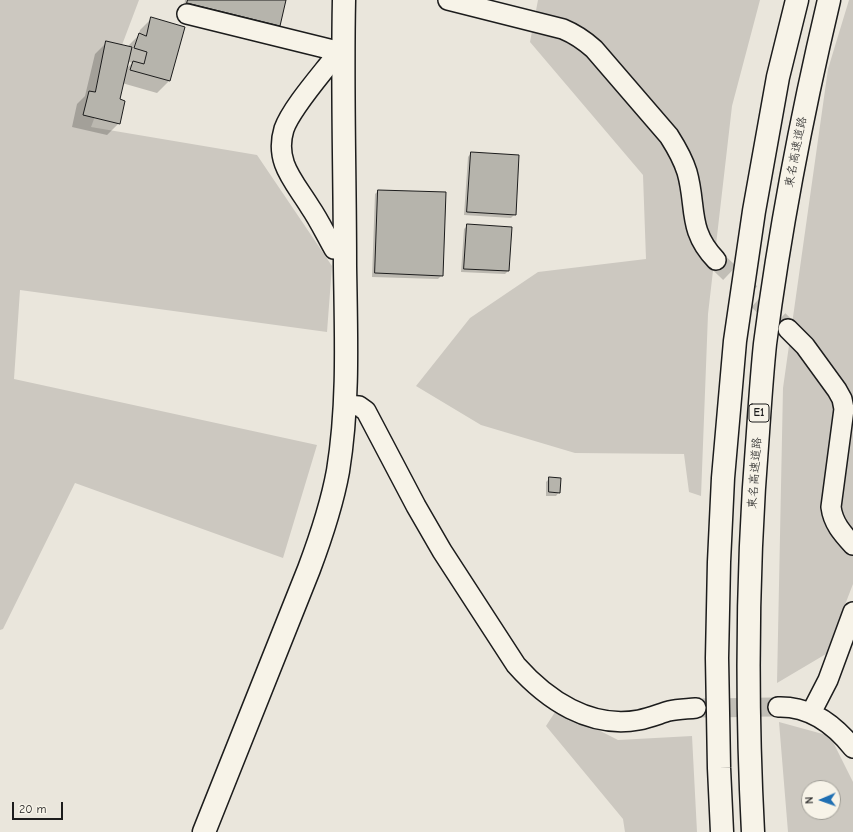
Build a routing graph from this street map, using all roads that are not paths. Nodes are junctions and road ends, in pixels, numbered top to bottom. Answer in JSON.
{"nodes":[{"id":1,"x":344,"y":0,"type":"edge"},
{"id":2,"x":448,"y":0,"type":"edge"},
{"id":3,"x":797,"y":0,"type":"edge"},
{"id":4,"x":829,"y":0,"type":"edge"},
{"id":5,"x":187,"y":14,"type":"dead end"},
{"id":6,"x":338,"y":50,"type":"junction"},
{"id":7,"x":345,"y":249,"type":"junction"},
{"id":8,"x":716,"y":260,"type":"tunnel mouth"},
{"id":9,"x":788,"y":329,"type":"tunnel mouth"},
{"id":10,"x":345,"y":405,"type":"junction"},
{"id":11,"x":848,"y":405,"type":"edge"},
{"id":12,"x":853,"y":544,"type":"edge"},
{"id":13,"x":853,"y":612,"type":"edge"},
{"id":14,"x":696,"y":708,"type":"tunnel mouth"},
{"id":15,"x":778,"y":708,"type":"tunnel mouth"},
{"id":16,"x":811,"y":713,"type":"junction"},
{"id":17,"x":749,"y":718,"type":"junction"},
{"id":18,"x":853,"y":748,"type":"edge"},
{"id":19,"x":204,"y":832,"type":"edge"},
{"id":20,"x":722,"y":832,"type":"edge"},
{"id":21,"x":753,"y":832,"type":"edge"},
{"id":22,"x":767,"y":832,"type":"edge"}],
"edges":[{"from":1,"to":6,"type":"main road"},
{"from":2,"to":8,"type":"street"},
{"from":3,"to":20,"type":"main road"},
{"from":4,"to":17,"type":"main road","name":"東名高速道路","number":"E1"},
{"from":5,"to":6,"type":"street"},
{"from":6,"to":7,"type":"main road"},
{"from":6,"to":7,"type":"street"},
{"from":7,"to":10,"type":"main road"},
{"from":9,"to":11,"type":"street"},
{"from":10,"to":14,"type":"street"},
{"from":10,"to":19,"type":"main road"},
{"from":11,"to":12,"type":"street"},
{"from":13,"to":16,"type":"street"},
{"from":15,"to":16,"type":"street"},
{"from":16,"to":18,"type":"street"},
{"from":17,"to":21,"type":"main road","name":"東名高速道路","number":"E1"},
{"from":17,"to":22,"type":"main road"}]}
